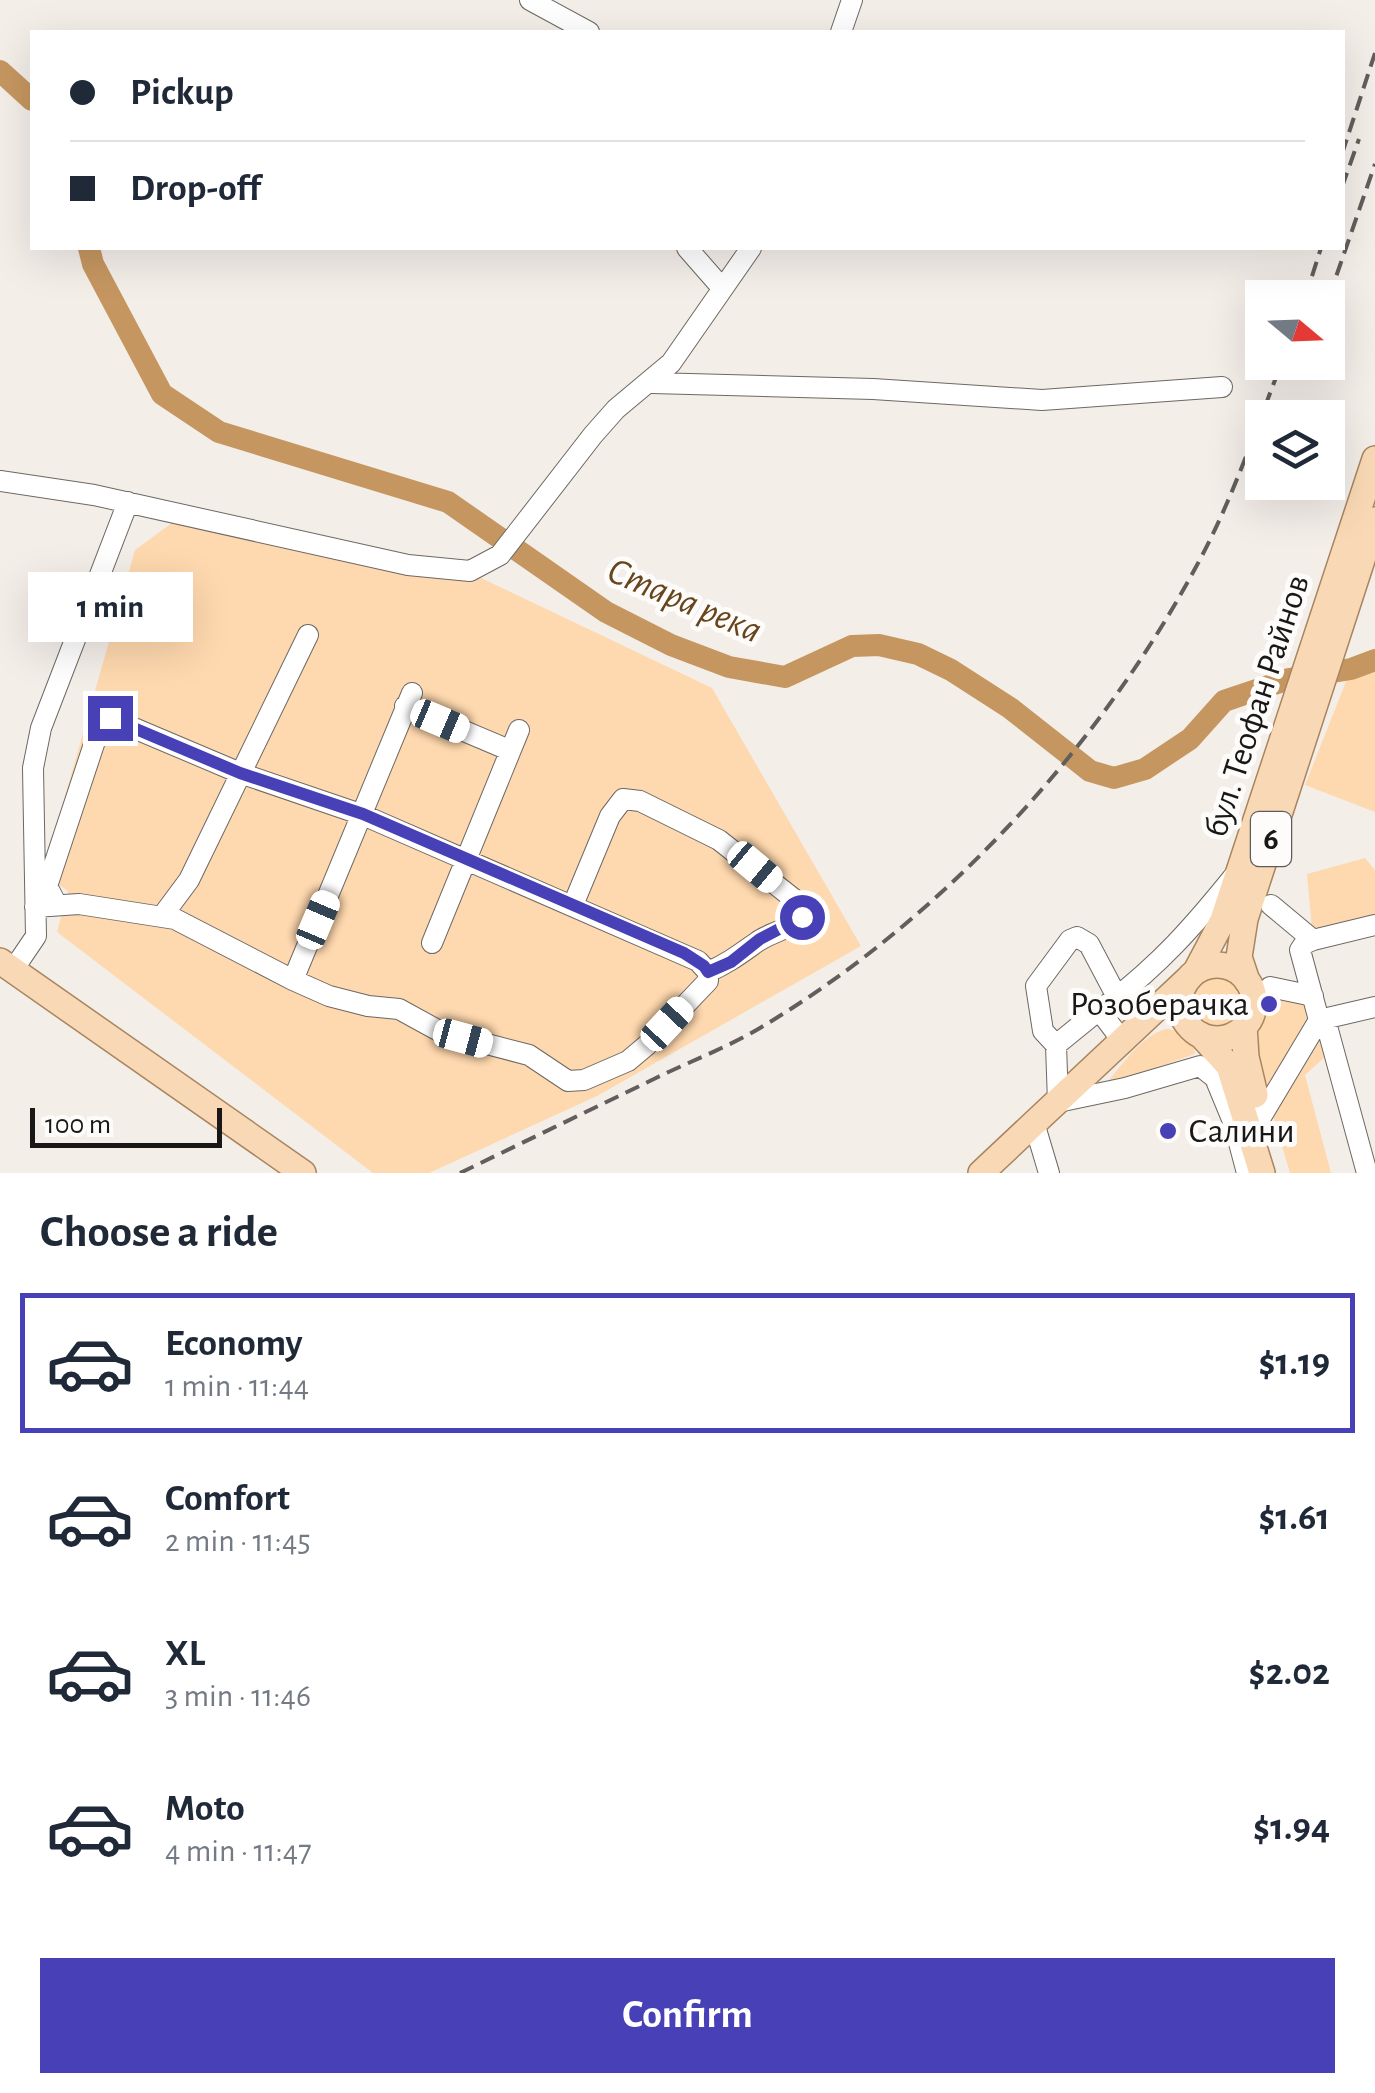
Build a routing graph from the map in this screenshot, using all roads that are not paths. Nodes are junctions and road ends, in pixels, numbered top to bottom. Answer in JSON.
{"nodes":[{"id":1,"x":530,"y":0,"type":"edge"},
{"id":2,"x":852,"y":0,"type":"edge"},
{"id":3,"x":585,"y":30,"type":"edge"},
{"id":4,"x":842,"y":30,"type":"edge"},
{"id":5,"x":690,"y":250,"type":"edge"},
{"id":6,"x":750,"y":250,"type":"edge"},
{"id":7,"x":722,"y":288,"type":"junction"},
{"id":8,"x":652,"y":383,"type":"junction"},
{"id":9,"x":1222,"y":387,"type":"dead end"},
{"id":10,"x":1375,"y":459,"type":"edge"},
{"id":11,"x":0,"y":480,"type":"edge"},
{"id":12,"x":128,"y":502,"type":"junction"},
{"id":13,"x":1375,"y":520,"type":"edge"},
{"id":14,"x":308,"y":635,"type":"dead end"},
{"id":15,"x":1322,"y":654,"type":"junction"},
{"id":16,"x":1308,"y":697,"type":"junction"},
{"id":17,"x":519,"y":730,"type":"dead end"},
{"id":18,"x":510,"y":750,"type":"junction"},
{"id":19,"x":240,"y":773,"type":"junction"},
{"id":20,"x":363,"y":814,"type":"junction"},
{"id":21,"x":465,"y":860,"type":"junction"},
{"id":22,"x":1241,"y":866,"type":"junction"},
{"id":23,"x":1271,"y":905,"type":"dead end"},
{"id":24,"x":46,"y":906,"type":"junction"},
{"id":25,"x":572,"y":906,"type":"junction"},
{"id":26,"x":162,"y":916,"type":"junction"},
{"id":27,"x":1375,"y":925,"type":"edge"},
{"id":28,"x":1314,"y":940,"type":"junction"},
{"id":29,"x":432,"y":943,"type":"dead end"},
{"id":30,"x":6,"y":966,"type":"edge"},
{"id":31,"x":708,"y":972,"type":"junction"},
{"id":32,"x":1193,"y":974,"type":"junction"},
{"id":33,"x":292,"y":980,"type":"junction"},
{"id":34,"x":1259,"y":984,"type":"junction"},
{"id":35,"x":1117,"y":996,"type":"junction"},
{"id":36,"x":1312,"y":996,"type":"junction"},
{"id":37,"x":1375,"y":1006,"type":"edge"},
{"id":38,"x":1099,"y":1010,"type":"junction"},
{"id":39,"x":1322,"y":1020,"type":"junction"},
{"id":40,"x":1244,"y":1026,"type":"junction"},
{"id":41,"x":1197,"y":1032,"type":"junction"},
{"id":42,"x":1126,"y":1034,"type":"junction"},
{"id":43,"x":1056,"y":1045,"type":"junction"},
{"id":44,"x":1058,"y":1102,"type":"junction"},
{"id":45,"x":1246,"y":1116,"type":"junction"},
{"id":46,"x":1035,"y":1126,"type":"junction"},
{"id":47,"x":303,"y":1173,"type":"edge"},
{"id":48,"x":981,"y":1173,"type":"edge"},
{"id":49,"x":1049,"y":1173,"type":"edge"},
{"id":50,"x":1247,"y":1173,"type":"edge"},
{"id":51,"x":1262,"y":1173,"type":"edge"},
{"id":52,"x":1277,"y":1173,"type":"edge"},
{"id":53,"x":1367,"y":1173,"type":"edge"}],
"edges":[{"from":1,"to":3,"type":"street"},
{"from":2,"to":4,"type":"street"},
{"from":5,"to":7,"type":"street"},
{"from":6,"to":7,"type":"street"},
{"from":7,"to":8,"type":"street"},
{"from":8,"to":9,"type":"street"},
{"from":8,"to":12,"type":"street"},
{"from":10,"to":15,"type":"main road","name":"бул. Теофан Райнов","number":"6"},
{"from":11,"to":12,"type":"street"},
{"from":12,"to":24,"type":"street"},
{"from":13,"to":15,"type":"main road","name":"бул. Теофан Райнов","number":"6"},
{"from":14,"to":19,"type":"street"},
{"from":15,"to":16,"type":"main road","name":"бул. Теофан Райнов","number":"6"},
{"from":16,"to":22,"type":"main road","name":"бул. Теофан Райнов","number":"6"},
{"from":16,"to":34,"type":"main road","name":"бул. Теофан Райнов","number":"6"},
{"from":17,"to":18,"type":"street"},
{"from":18,"to":20,"type":"street"},
{"from":18,"to":21,"type":"street"},
{"from":19,"to":20,"type":"street"},
{"from":19,"to":24,"type":"street"},
{"from":19,"to":26,"type":"street"},
{"from":20,"to":21,"type":"street"},
{"from":20,"to":33,"type":"street"},
{"from":21,"to":25,"type":"street"},
{"from":21,"to":29,"type":"street"},
{"from":22,"to":32,"type":"main road","name":"бул. Теофан Райнов","number":"6"},
{"from":22,"to":35,"type":"street"},
{"from":23,"to":28,"type":"street"},
{"from":24,"to":26,"type":"street"},
{"from":24,"to":30,"type":"street"},
{"from":25,"to":31,"type":"street"},
{"from":25,"to":31,"type":"street"},
{"from":26,"to":33,"type":"street"},
{"from":27,"to":28,"type":"street"},
{"from":28,"to":36,"type":"street"},
{"from":30,"to":47,"type":"main road"},
{"from":31,"to":33,"type":"street"},
{"from":32,"to":34,"type":"main road"},
{"from":32,"to":41,"type":"main road","number":"6"},
{"from":32,"to":42,"type":"main road"},
{"from":34,"to":36,"type":"street"},
{"from":34,"to":40,"type":"main road","number":"6"},
{"from":35,"to":38,"type":"street"},
{"from":35,"to":43,"type":"street"},
{"from":36,"to":39,"type":"street"},
{"from":37,"to":39,"type":"street"},
{"from":38,"to":42,"type":"street"},
{"from":38,"to":43,"type":"street"},
{"from":39,"to":45,"type":"street"},
{"from":39,"to":53,"type":"street"},
{"from":40,"to":41,"type":"main road"},
{"from":40,"to":45,"type":"main road","number":"6"},
{"from":41,"to":42,"type":"main road"},
{"from":41,"to":45,"type":"main road","number":"6"},
{"from":42,"to":44,"type":"main road"},
{"from":43,"to":44,"type":"street"},
{"from":44,"to":45,"type":"street"},
{"from":44,"to":46,"type":"main road"},
{"from":45,"to":50,"type":"street"},
{"from":45,"to":51,"type":"main road","number":"6"},
{"from":45,"to":52,"type":"main road","number":"6"},
{"from":46,"to":48,"type":"main road"},
{"from":46,"to":49,"type":"street"}]}
